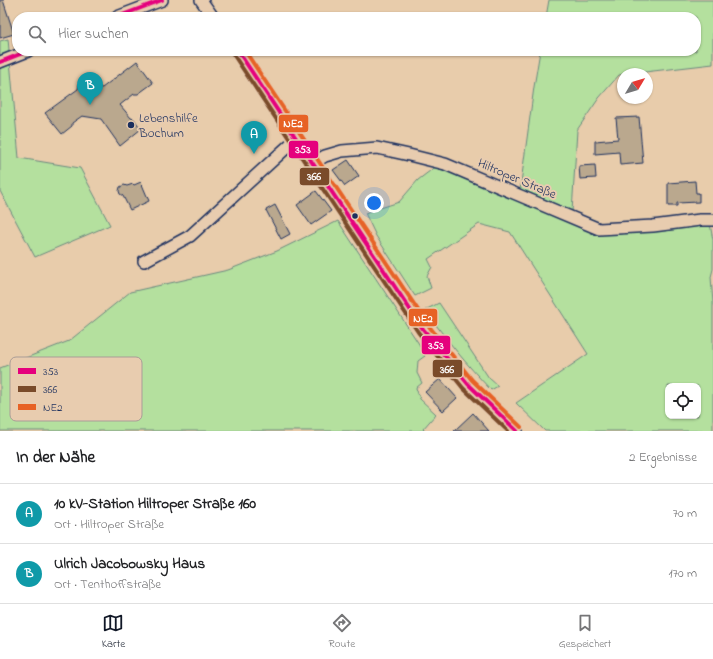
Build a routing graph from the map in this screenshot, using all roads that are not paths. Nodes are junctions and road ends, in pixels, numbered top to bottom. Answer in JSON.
{"nodes":[{"id":1,"x":162,"y":0,"type":"edge"},
{"id":2,"x":201,"y":0,"type":"edge"},
{"id":3,"x":130,"y":12,"type":"edge"},
{"id":4,"x":209,"y":12,"type":"edge"},
{"id":5,"x":15,"y":56,"type":"edge"},
{"id":6,"x":241,"y":56,"type":"edge"},
{"id":7,"x":0,"y":62,"type":"edge"},
{"id":8,"x":296,"y":139,"type":"junction"},
{"id":9,"x":313,"y":163,"type":"junction"},
{"id":10,"x":713,"y":220,"type":"edge"},
{"id":11,"x":144,"y":261,"type":"dead end"},
{"id":12,"x":517,"y":431,"type":"edge"}],
"edges":[{"from":1,"to":3,"type":"street"},
{"from":2,"to":4,"type":"street"},
{"from":5,"to":7,"type":"street"},
{"from":6,"to":8,"type":"street"},
{"from":8,"to":9,"type":"street"},
{"from":8,"to":11,"type":"street"},
{"from":9,"to":10,"type":"street","name":"Hiltroper Straße"},
{"from":9,"to":12,"type":"street"}]}
